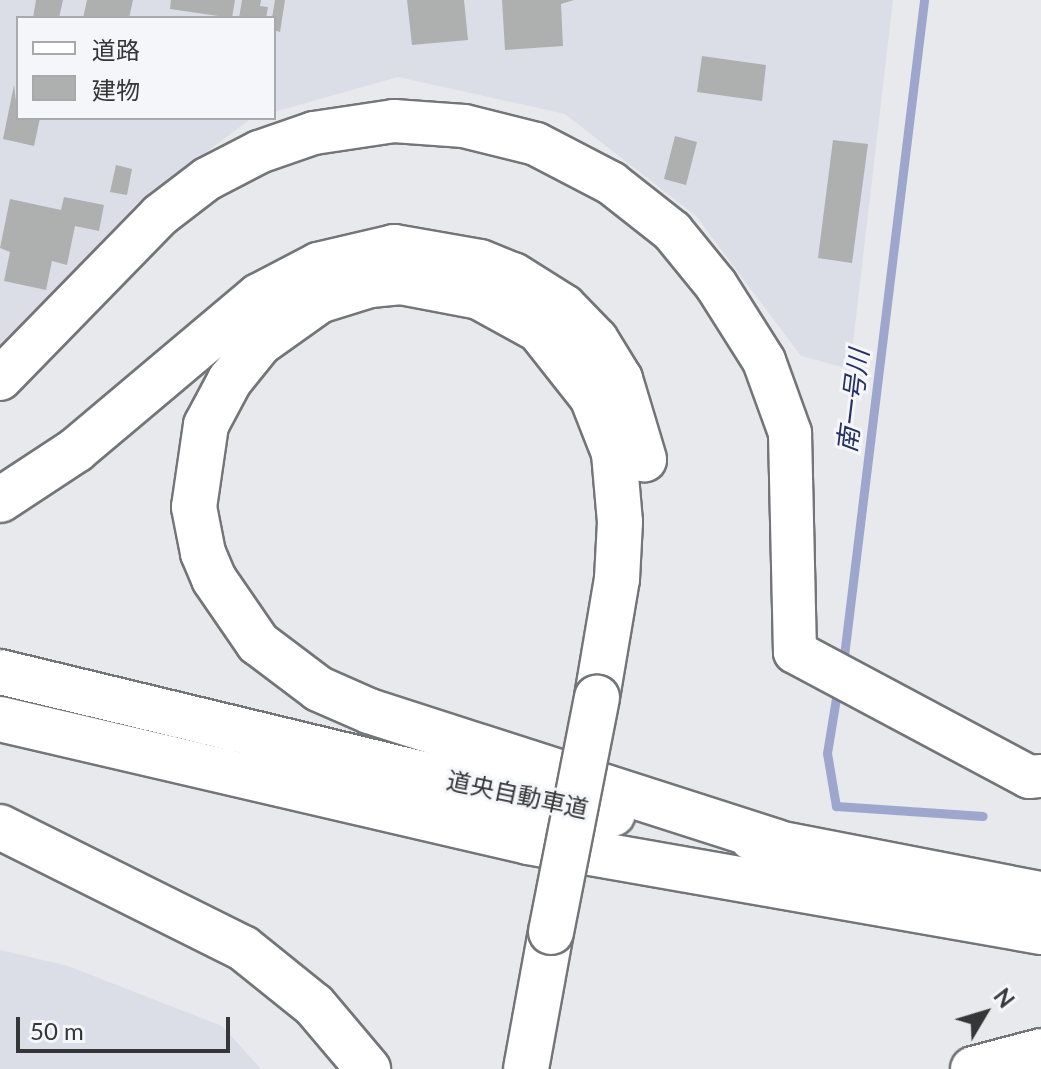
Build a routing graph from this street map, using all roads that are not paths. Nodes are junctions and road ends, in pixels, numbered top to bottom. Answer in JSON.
{"nodes":[{"id":1,"x":0,"y":379,"type":"edge"},
{"id":2,"x":0,"y":500,"type":"edge"},
{"id":3,"x":0,"y":672,"type":"edge"},
{"id":4,"x":610,"y":701,"type":"junction"},
{"id":5,"x":0,"y":719,"type":"edge"},
{"id":6,"x":1041,"y":776,"type":"edge"},
{"id":7,"x":0,"y":827,"type":"edge"},
{"id":8,"x":778,"y":842,"type":"junction"},
{"id":9,"x":1041,"y":894,"type":"edge"},
{"id":10,"x":1041,"y":932,"type":"edge"},
{"id":11,"x":564,"y":934,"type":"junction"},
{"id":12,"x":1041,"y":1051,"type":"edge"},
{"id":13,"x":368,"y":1069,"type":"edge"},
{"id":14,"x":526,"y":1069,"type":"edge"},
{"id":15,"x":554,"y":1069,"type":"edge"},
{"id":16,"x":973,"y":1069,"type":"edge"}],
"edges":[{"from":1,"to":6,"type":"street"},
{"from":2,"to":4,"type":"highway"},
{"from":3,"to":8,"type":"highway","name":"道央自動車道"},
{"from":4,"to":8,"type":"highway"},
{"from":4,"to":11,"type":"highway","bridge":true},
{"from":5,"to":10,"type":"highway","name":"道央自動車道"},
{"from":7,"to":13,"type":"highway"},
{"from":8,"to":9,"type":"highway","name":"道央自動車道"},
{"from":11,"to":14,"type":"highway"},
{"from":11,"to":15,"type":"highway"},
{"from":12,"to":16,"type":"highway"}]}
